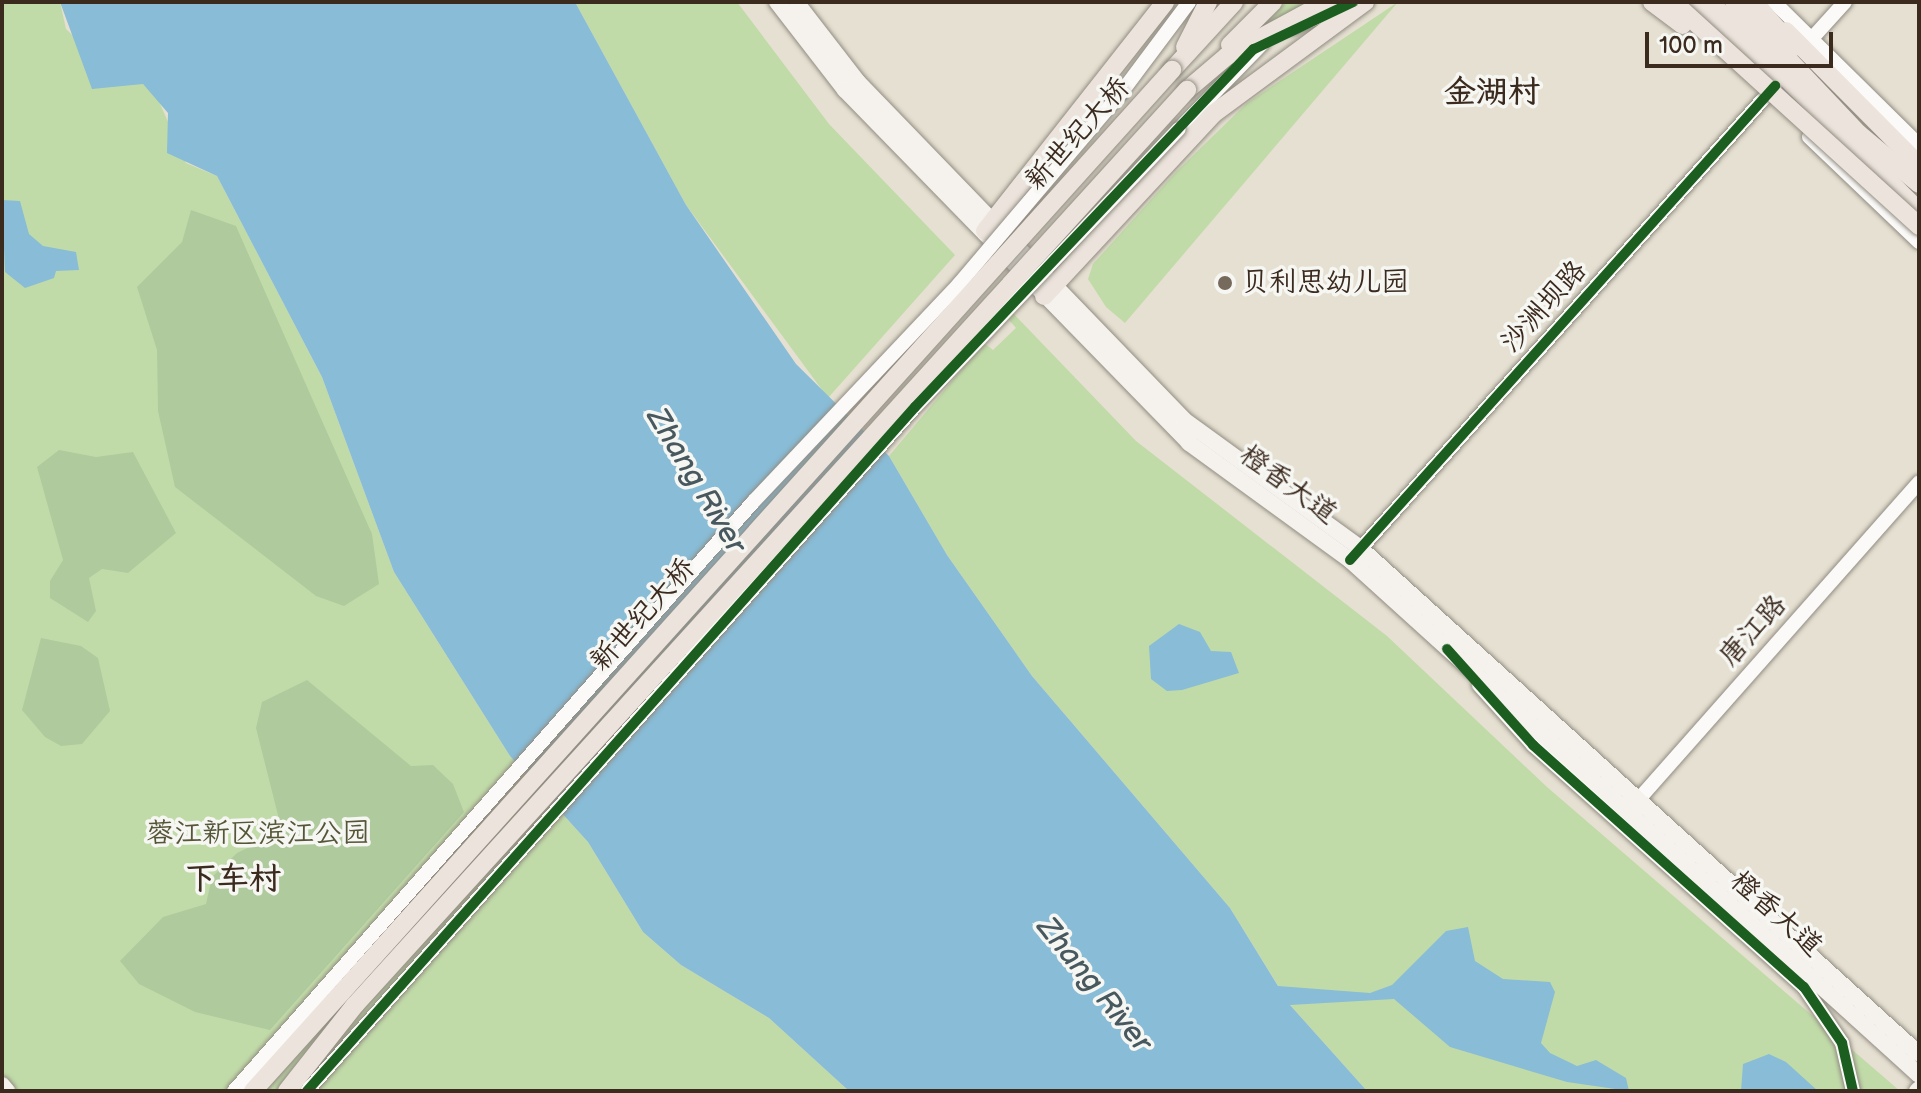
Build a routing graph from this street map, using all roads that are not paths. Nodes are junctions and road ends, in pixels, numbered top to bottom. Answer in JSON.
{"nodes":[{"id":1,"x":777,"y":2,"type":"edge"},
{"id":2,"x":796,"y":2,"type":"edge"},
{"id":3,"x":1165,"y":2,"type":"edge"},
{"id":4,"x":1189,"y":2,"type":"edge"},
{"id":5,"x":1208,"y":2,"type":"edge"},
{"id":6,"x":1231,"y":2,"type":"edge"},
{"id":7,"x":1265,"y":2,"type":"edge"},
{"id":8,"x":1273,"y":2,"type":"edge"},
{"id":9,"x":1327,"y":2,"type":"edge"},
{"id":10,"x":1353,"y":2,"type":"edge"},
{"id":11,"x":1365,"y":2,"type":"edge"},
{"id":12,"x":1652,"y":2,"type":"edge"},
{"id":13,"x":1675,"y":2,"type":"edge"},
{"id":14,"x":1696,"y":2,"type":"edge"},
{"id":15,"x":1710,"y":2,"type":"edge"},
{"id":16,"x":1734,"y":2,"type":"edge"},
{"id":17,"x":1756,"y":2,"type":"edge"},
{"id":18,"x":1774,"y":2,"type":"edge"},
{"id":19,"x":1845,"y":2,"type":"edge"},
{"id":20,"x":1807,"y":44,"type":"junction"},
{"id":21,"x":1172,"y":70,"type":"junction"},
{"id":22,"x":1187,"y":90,"type":"junction"},
{"id":23,"x":1770,"y":91,"type":"junction"},
{"id":24,"x":1919,"y":145,"type":"edge"},
{"id":25,"x":1919,"y":165,"type":"edge"},
{"id":26,"x":1919,"y":182,"type":"edge"},
{"id":27,"x":1919,"y":211,"type":"edge"},
{"id":28,"x":990,"y":226,"type":"junction"},
{"id":29,"x":1919,"y":226,"type":"edge"},
{"id":30,"x":1919,"y":242,"type":"edge"},
{"id":31,"x":1050,"y":291,"type":"junction"},
{"id":32,"x":1919,"y":482,"type":"edge"},
{"id":33,"x":1355,"y":554,"type":"junction"},
{"id":34,"x":1447,"y":649,"type":"junction"},
{"id":35,"x":1630,"y":809,"type":"junction"},
{"id":36,"x":1917,"y":1065,"type":"edge"},
{"id":37,"x":2,"y":1085,"type":"edge"},
{"id":38,"x":7,"y":1091,"type":"edge"},
{"id":39,"x":234,"y":1091,"type":"edge"},
{"id":40,"x":253,"y":1091,"type":"edge"},
{"id":41,"x":287,"y":1091,"type":"edge"},
{"id":42,"x":307,"y":1091,"type":"edge"},
{"id":43,"x":1853,"y":1091,"type":"edge"}],
"edges":[{"from":1,"to":28,"type":"main road","name":"橙香大道"},
{"from":2,"to":28,"type":"main road","name":"橙香大道"},
{"from":3,"to":28,"type":"main road"},
{"from":4,"to":39,"type":"street","bridge":true},
{"from":5,"to":21,"type":"main road"},
{"from":6,"to":21,"type":"main road"},
{"from":7,"to":22,"type":"main road"},
{"from":8,"to":22,"type":"main road"},
{"from":9,"to":22,"type":"main road"},
{"from":10,"to":42,"type":"street","bridge":true},
{"from":11,"to":31,"type":"main road"},
{"from":12,"to":23,"type":"main road","bridge":true},
{"from":13,"to":23,"type":"main road","bridge":true},
{"from":14,"to":23,"type":"main road"},
{"from":15,"to":27,"type":"main road"},
{"from":16,"to":26,"type":"main road"},
{"from":17,"to":20,"type":"main road"},
{"from":17,"to":26,"type":"main road"},
{"from":18,"to":20,"type":"street"},
{"from":19,"to":20,"type":"street"},
{"from":20,"to":24,"type":"street"},
{"from":20,"to":25,"type":"main road"},
{"from":21,"to":40,"type":"main road","name":"新世纪大桥","bridge":true},
{"from":22,"to":41,"type":"main road","name":"新世纪大桥","bridge":true},
{"from":23,"to":29,"type":"main road","bridge":true},
{"from":23,"to":30,"type":"street"},
{"from":23,"to":33,"type":"street","name":"沙洲坝路"},
{"from":28,"to":31,"type":"main road","name":"橙香大道"},
{"from":31,"to":33,"type":"main road","name":"橙香大道"},
{"from":32,"to":35,"type":"street","name":"唐江路"},
{"from":33,"to":34,"type":"main road","name":"橙香大道"},
{"from":33,"to":35,"type":"main road","name":"橙香大道"},
{"from":34,"to":35,"type":"main road","name":"橙香大道"},
{"from":34,"to":43,"type":"street"},
{"from":35,"to":36,"type":"main road","name":"橙香大道"},
{"from":37,"to":38,"type":"main road"}]}
